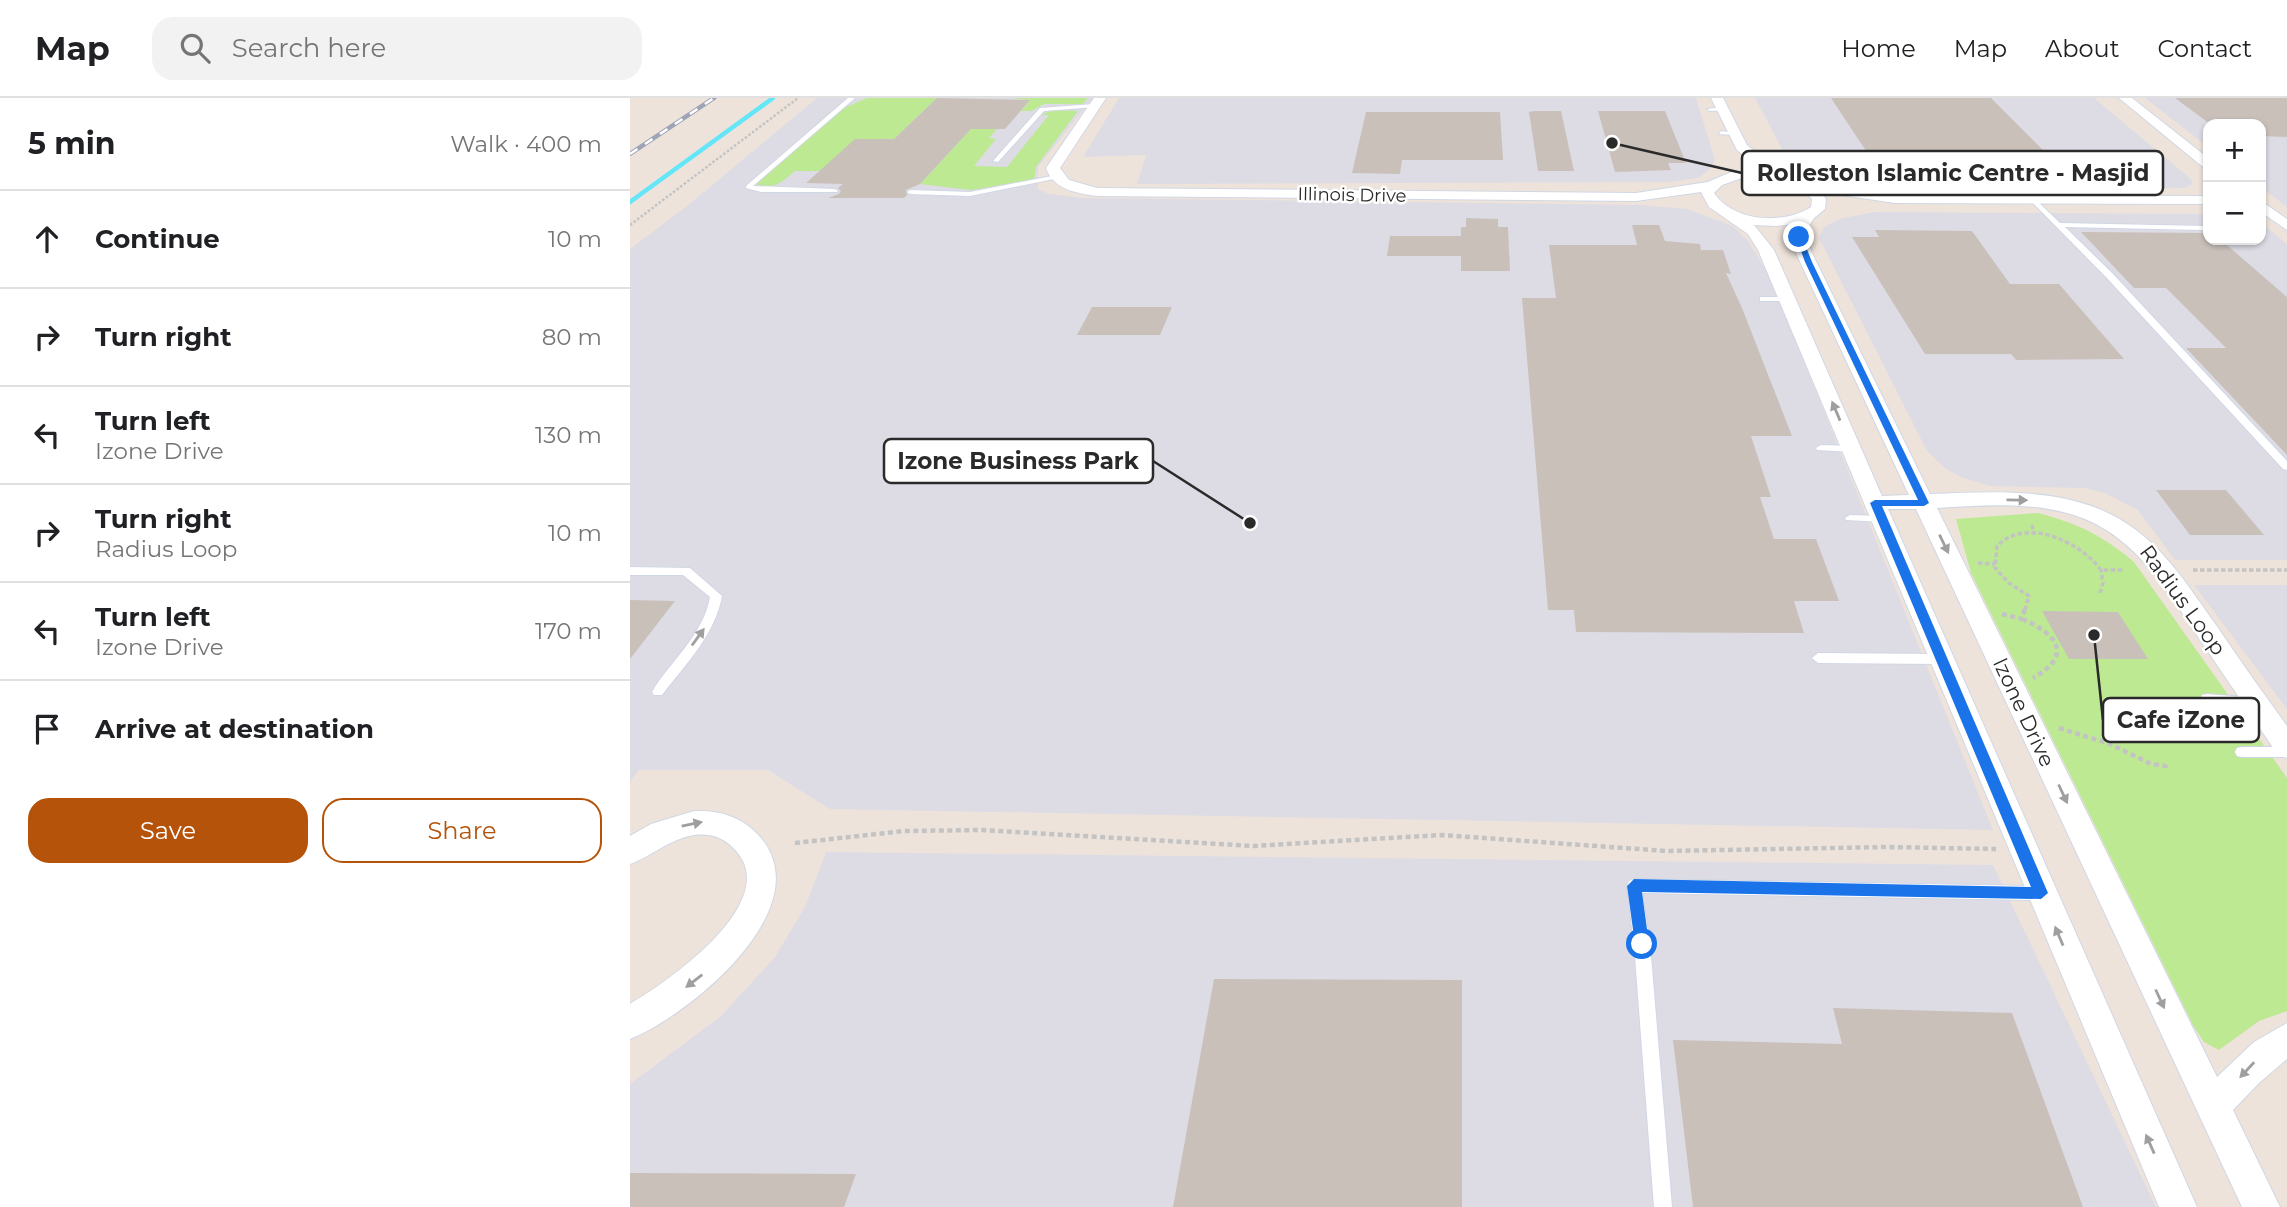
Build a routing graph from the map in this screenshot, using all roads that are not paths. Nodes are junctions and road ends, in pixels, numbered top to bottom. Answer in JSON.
{"nodes":[{"id":1,"x":852,"y":98,"type":"edge"},
{"id":2,"x":2125,"y":98,"type":"edge"},
{"id":3,"x":1097,"y":102,"type":"edge"},
{"id":4,"x":1717,"y":105,"type":"edge"},
{"id":5,"x":1742,"y":147,"type":"junction"},
{"id":6,"x":996,"y":160,"type":"dead end"},
{"id":7,"x":2203,"y":160,"type":"edge"},
{"id":8,"x":1778,"y":177,"type":"junction"},
{"id":9,"x":1063,"y":182,"type":"junction"},
{"id":10,"x":1717,"y":183,"type":"junction"},
{"id":11,"x":1801,"y":185,"type":"junction"},
{"id":12,"x":835,"y":191,"type":"dead end"},
{"id":13,"x":910,"y":192,"type":"dead end"},
{"id":14,"x":1636,"y":197,"type":"junction"},
{"id":15,"x":1895,"y":198,"type":"junction"},
{"id":16,"x":2032,"y":199,"type":"junction"},
{"id":17,"x":2203,"y":200,"type":"edge"},
{"id":18,"x":2266,"y":209,"type":"edge"},
{"id":19,"x":1725,"y":212,"type":"junction"},
{"id":20,"x":1810,"y":215,"type":"junction"},
{"id":21,"x":2058,"y":225,"type":"junction"},
{"id":22,"x":2287,"y":226,"type":"edge"},
{"id":23,"x":2203,"y":228,"type":"dead end"},
{"id":24,"x":1821,"y":448,"type":"dead end"},
{"id":25,"x":1852,"y":449,"type":"junction"},
{"id":26,"x":2287,"y":467,"type":"edge"},
{"id":27,"x":1924,"y":503,"type":"junction"},
{"id":28,"x":1879,"y":511,"type":"junction"},
{"id":29,"x":1850,"y":518,"type":"dead end"},
{"id":30,"x":630,"y":571,"type":"edge"},
{"id":31,"x":1818,"y":658,"type":"dead end"},
{"id":32,"x":1941,"y":659,"type":"junction"},
{"id":33,"x":658,"y":692,"type":"dead end"},
{"id":34,"x":2207,"y":699,"type":"dead end"},
{"id":35,"x":2257,"y":703,"type":"junction"},
{"id":36,"x":2287,"y":750,"type":"edge"},
{"id":37,"x":2242,"y":752,"type":"dead end"},
{"id":38,"x":630,"y":850,"type":"edge"},
{"id":39,"x":2041,"y":893,"type":"junction"},
{"id":40,"x":630,"y":1023,"type":"edge"},
{"id":41,"x":2287,"y":1040,"type":"edge"},
{"id":42,"x":2212,"y":1108,"type":"junction"},
{"id":43,"x":1663,"y":1207,"type":"edge"},
{"id":44,"x":2178,"y":1207,"type":"edge"},
{"id":45,"x":2261,"y":1207,"type":"edge"}],
"edges":[{"from":1,"to":12,"type":"lane"},
{"from":2,"to":7,"type":"street"},
{"from":3,"to":6,"type":"lane"},
{"from":3,"to":9,"type":"street"},
{"from":4,"to":5,"type":"street"},
{"from":5,"to":8,"type":"street"},
{"from":5,"to":10,"type":"street"},
{"from":8,"to":10,"type":"street","name":"Illinois Drive"},
{"from":8,"to":11,"type":"street"},
{"from":9,"to":13,"type":"lane"},
{"from":9,"to":14,"type":"street","name":"Illinois Drive"},
{"from":10,"to":14,"type":"street","name":"Illinois Drive"},
{"from":10,"to":19,"type":"street"},
{"from":11,"to":15,"type":"street"},
{"from":11,"to":20,"type":"street"},
{"from":14,"to":19,"type":"street","name":"Illinois Drive"},
{"from":15,"to":16,"type":"street"},
{"from":15,"to":20,"type":"street"},
{"from":16,"to":17,"type":"street"},
{"from":16,"to":21,"type":"lane"},
{"from":18,"to":22,"type":"street"},
{"from":19,"to":20,"type":"street","name":"Illinois Drive"},
{"from":25,"to":19,"type":"street","one_way":true},
{"from":20,"to":27,"type":"street","name":"Izone Drive"},
{"from":21,"to":23,"type":"lane"},
{"from":21,"to":26,"type":"lane"},
{"from":24,"to":25,"type":"lane"},
{"from":25,"to":28,"type":"street"},
{"from":27,"to":28,"type":"street","name":"Radius Loop"},
{"from":27,"to":35,"type":"street","name":"Radius Loop","one_way":true},
{"from":27,"to":42,"type":"street","name":"Izone Drive","one_way":true},
{"from":28,"to":29,"type":"lane"},
{"from":28,"to":32,"type":"street"},
{"from":33,"to":30,"type":"lane","one_way":true},
{"from":31,"to":32,"type":"lane"},
{"from":32,"to":39,"type":"street"},
{"from":34,"to":35,"type":"lane"},
{"from":35,"to":36,"type":"street","name":"Radius Loop"},
{"from":36,"to":37,"type":"lane"},
{"from":38,"to":40,"type":"street","one_way":true},
{"from":39,"to":43,"type":"lane"},
{"from":44,"to":39,"type":"street","one_way":true},
{"from":41,"to":42,"type":"street","one_way":true},
{"from":42,"to":45,"type":"street","name":"Izone Drive"}]}
